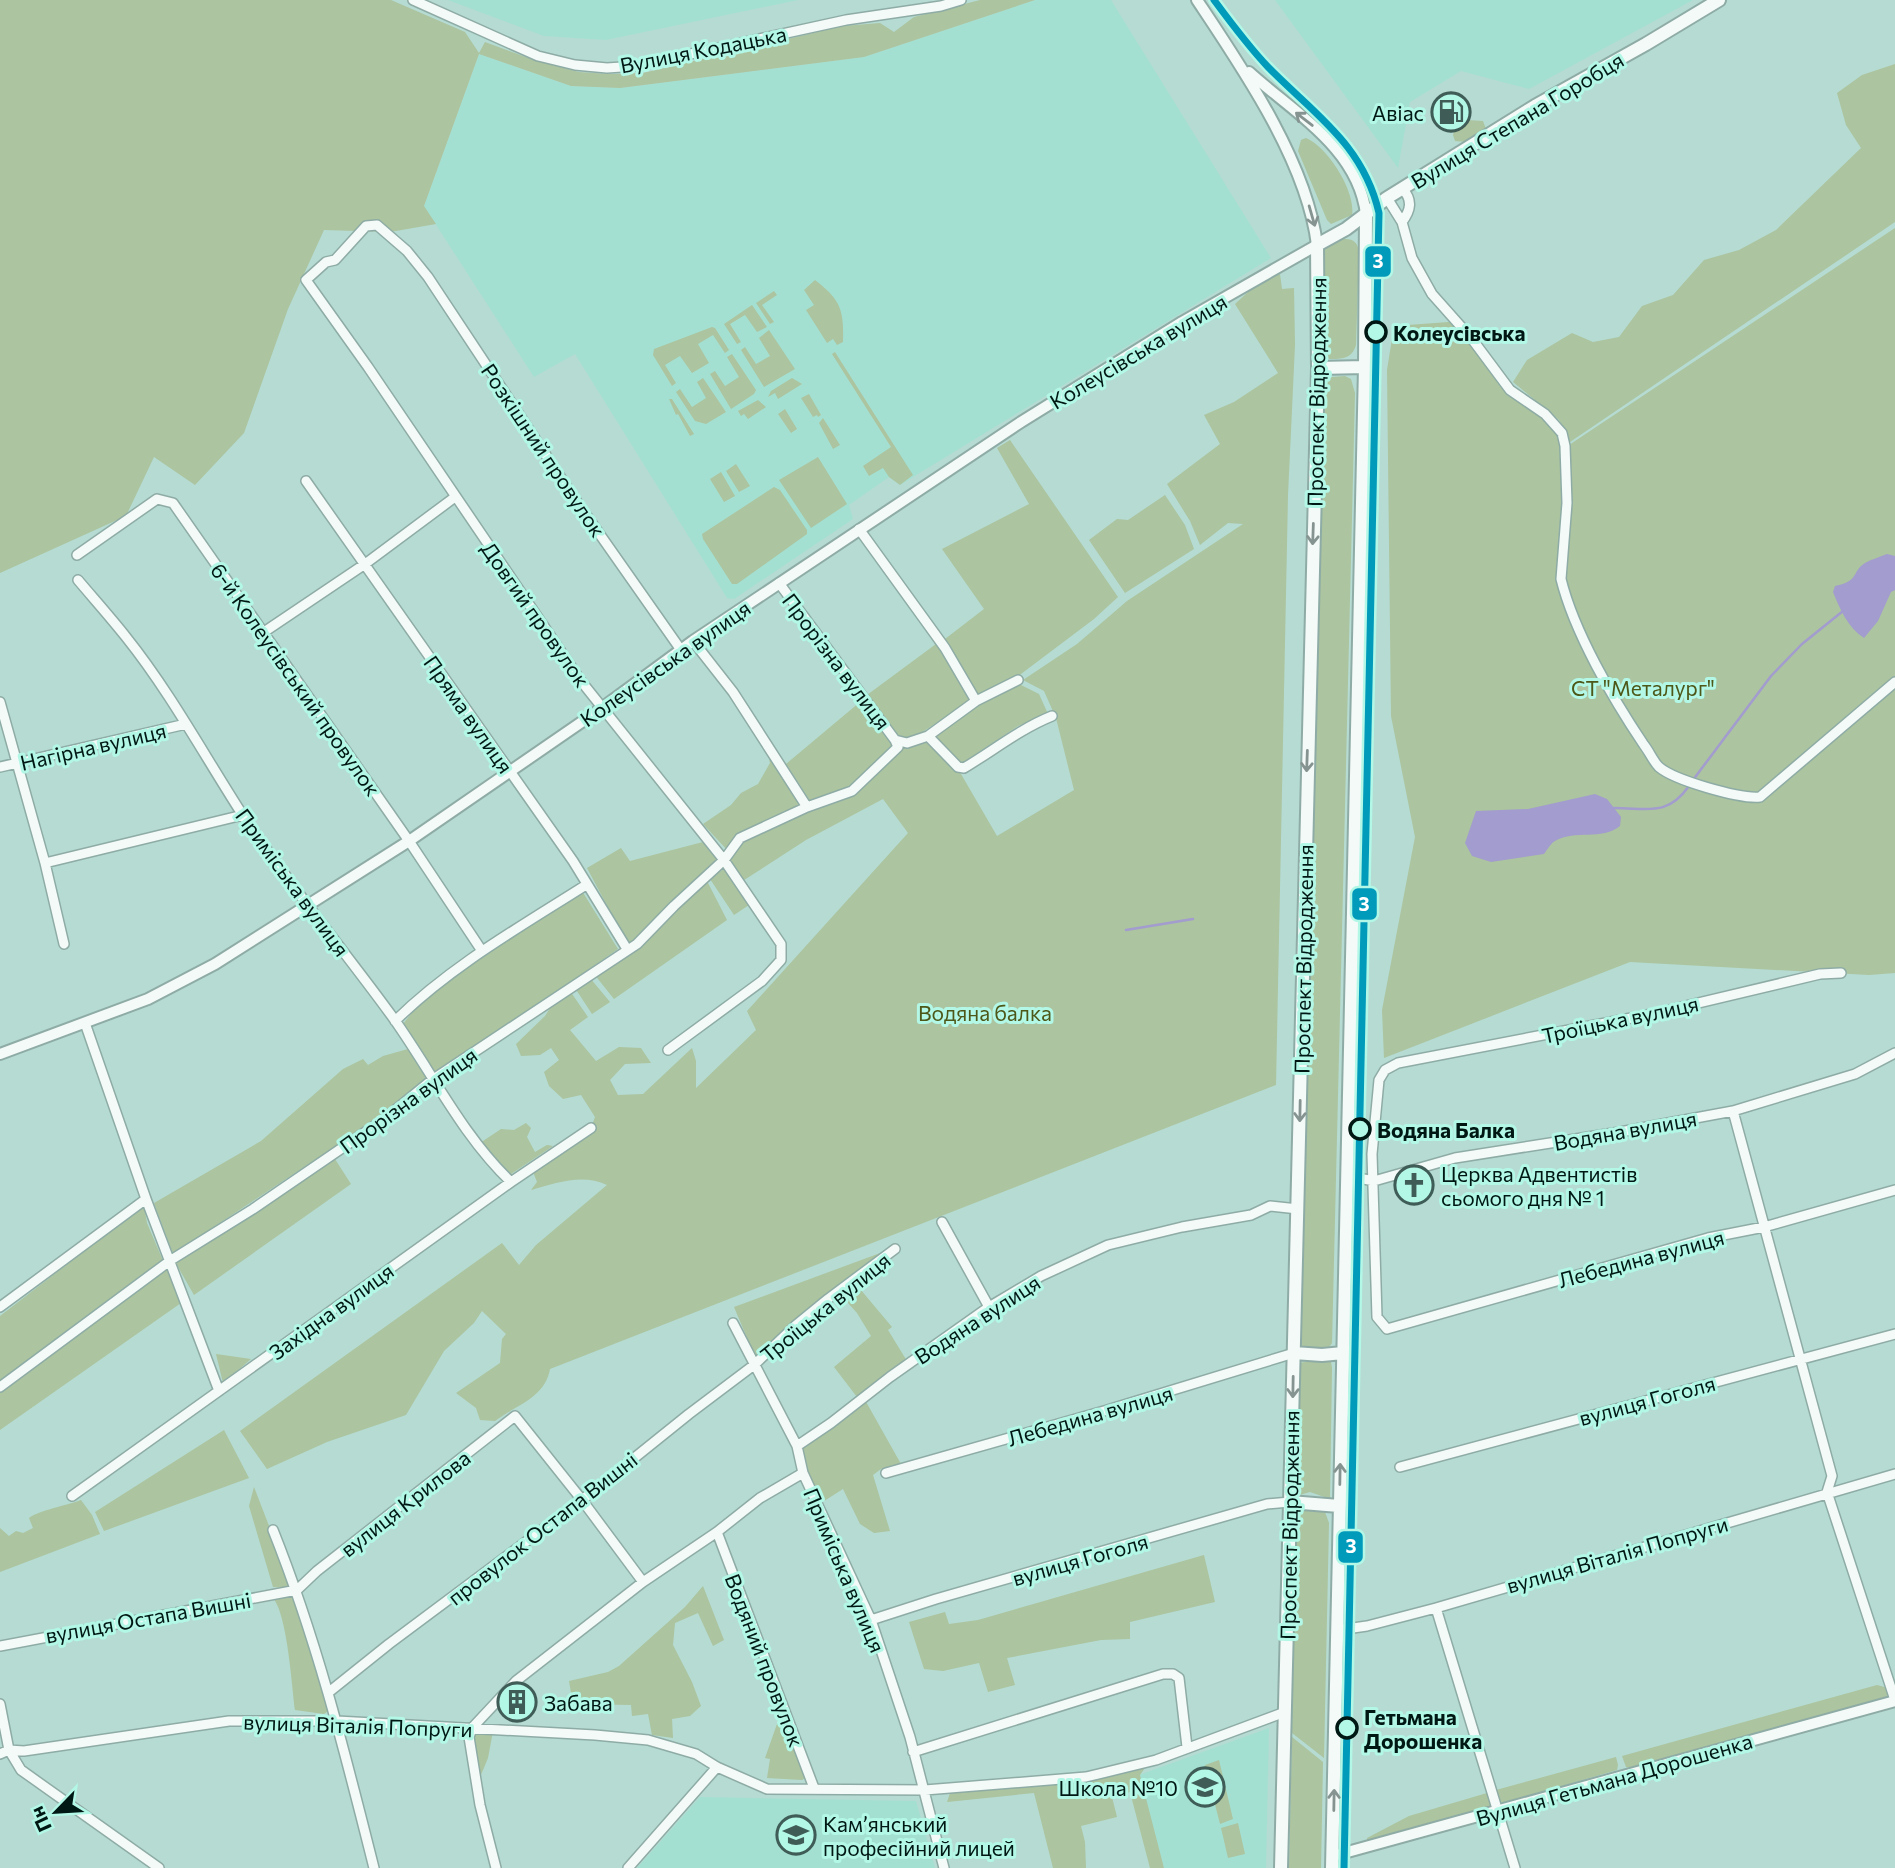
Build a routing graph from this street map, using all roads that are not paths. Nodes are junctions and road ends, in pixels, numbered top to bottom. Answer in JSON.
{"nodes":[{"id":1,"x":413,"y":0,"type":"edge"},
{"id":2,"x":961,"y":0,"type":"edge"},
{"id":3,"x":1196,"y":0,"type":"edge"},
{"id":4,"x":1719,"y":0,"type":"edge"},
{"id":5,"x":1241,"y":66,"type":"junction"},
{"id":6,"x":1402,"y":188,"type":"junction"},
{"id":7,"x":1387,"y":198,"type":"junction"},
{"id":8,"x":1366,"y":214,"type":"junction"},
{"id":9,"x":1402,"y":222,"type":"junction"},
{"id":10,"x":1317,"y":245,"type":"junction"},
{"id":11,"x":306,"y":280,"type":"joint"},
{"id":12,"x":1365,"y":367,"type":"junction"},
{"id":13,"x":1318,"y":368,"type":"junction"},
{"id":14,"x":306,"y":481,"type":"dead end"},
{"id":15,"x":455,"y":497,"type":"junction"},
{"id":16,"x":859,"y":529,"type":"junction"},
{"id":17,"x":77,"y":555,"type":"dead end"},
{"id":18,"x":365,"y":564,"type":"junction"},
{"id":19,"x":78,"y":580,"type":"dead end"},
{"id":20,"x":779,"y":583,"type":"junction"},
{"id":21,"x":264,"y":632,"type":"junction"},
{"id":22,"x":693,"y":641,"type":"junction"},
{"id":23,"x":681,"y":650,"type":"junction"},
{"id":24,"x":1018,"y":680,"type":"dead end"},
{"id":25,"x":1895,"y":682,"type":"edge"},
{"id":26,"x":976,"y":701,"type":"junction"},
{"id":27,"x":0,"y":702,"type":"edge"},
{"id":28,"x":602,"y":708,"type":"junction"},
{"id":29,"x":1052,"y":716,"type":"dead end"},
{"id":30,"x":186,"y":724,"type":"junction"},
{"id":31,"x":928,"y":736,"type":"junction"},
{"id":32,"x":895,"y":740,"type":"junction"},
{"id":33,"x":16,"y":763,"type":"junction"},
{"id":34,"x":0,"y":767,"type":"edge"},
{"id":35,"x":509,"y":772,"type":"junction"},
{"id":36,"x":807,"y":807,"type":"junction"},
{"id":37,"x":243,"y":815,"type":"junction"},
{"id":38,"x":409,"y":841,"type":"junction"},
{"id":39,"x":724,"y":860,"type":"junction"},
{"id":40,"x":45,"y":863,"type":"junction"},
{"id":41,"x":586,"y":885,"type":"junction"},
{"id":42,"x":307,"y":905,"type":"junction"},
{"id":43,"x":64,"y":944,"type":"dead end"},
{"id":44,"x":627,"y":949,"type":"junction"},
{"id":45,"x":482,"y":951,"type":"junction"},
{"id":46,"x":1840,"y":973,"type":"dead end"},
{"id":47,"x":395,"y":1021,"type":"junction"},
{"id":48,"x":85,"y":1023,"type":"junction"},
{"id":49,"x":668,"y":1050,"type":"dead end"},
{"id":50,"x":1895,"y":1053,"type":"edge"},
{"id":51,"x":0,"y":1054,"type":"edge"},
{"id":52,"x":432,"y":1080,"type":"junction"},
{"id":53,"x":1733,"y":1111,"type":"junction"},
{"id":54,"x":591,"y":1128,"type":"dead end"},
{"id":55,"x":1348,"y":1176,"type":"junction"},
{"id":56,"x":1374,"y":1181,"type":"junction"},
{"id":57,"x":511,"y":1182,"type":"junction"},
{"id":58,"x":1895,"y":1190,"type":"edge"},
{"id":59,"x":146,"y":1199,"type":"junction"},
{"id":60,"x":1298,"y":1209,"type":"junction"},
{"id":61,"x":942,"y":1222,"type":"dead end"},
{"id":62,"x":1764,"y":1227,"type":"junction"},
{"id":63,"x":895,"y":1250,"type":"dead end"},
{"id":64,"x":171,"y":1260,"type":"junction"},
{"id":65,"x":0,"y":1307,"type":"edge"},
{"id":66,"x":989,"y":1307,"type":"junction"},
{"id":67,"x":733,"y":1323,"type":"dead end"},
{"id":68,"x":1895,"y":1334,"type":"edge"},
{"id":69,"x":1294,"y":1353,"type":"junction"},
{"id":70,"x":1343,"y":1353,"type":"junction"},
{"id":71,"x":1801,"y":1358,"type":"junction"},
{"id":72,"x":754,"y":1365,"type":"junction"},
{"id":73,"x":0,"y":1387,"type":"edge"},
{"id":74,"x":219,"y":1391,"type":"junction"},
{"id":75,"x":797,"y":1446,"type":"junction"},
{"id":76,"x":1400,"y":1467,"type":"dead end"},
{"id":77,"x":803,"y":1473,"type":"junction"},
{"id":78,"x":886,"y":1473,"type":"dead end"},
{"id":79,"x":1895,"y":1474,"type":"edge"},
{"id":80,"x":1827,"y":1492,"type":"junction"},
{"id":81,"x":72,"y":1496,"type":"dead end"},
{"id":82,"x":582,"y":1500,"type":"junction"},
{"id":83,"x":1290,"y":1502,"type":"junction"},
{"id":84,"x":1339,"y":1506,"type":"junction"},
{"id":85,"x":273,"y":1530,"type":"dead end"},
{"id":86,"x":717,"y":1532,"type":"junction"},
{"id":87,"x":643,"y":1582,"type":"junction"},
{"id":88,"x":296,"y":1590,"type":"junction"},
{"id":89,"x":1436,"y":1608,"type":"junction"},
{"id":90,"x":871,"y":1620,"type":"junction"},
{"id":91,"x":1339,"y":1630,"type":"junction"},
{"id":92,"x":0,"y":1646,"type":"edge"},
{"id":93,"x":329,"y":1692,"type":"junction"},
{"id":94,"x":1895,"y":1700,"type":"edge"},
{"id":95,"x":0,"y":1704,"type":"edge"},
{"id":96,"x":1285,"y":1712,"type":"junction"},
{"id":97,"x":337,"y":1721,"type":"junction"},
{"id":98,"x":472,"y":1728,"type":"junction"},
{"id":99,"x":1187,"y":1747,"type":"junction"},
{"id":100,"x":5,"y":1752,"type":"edge"},
{"id":101,"x":913,"y":1752,"type":"junction"},
{"id":102,"x":717,"y":1767,"type":"junction"},
{"id":103,"x":814,"y":1788,"type":"junction"},
{"id":104,"x":925,"y":1790,"type":"junction"},
{"id":105,"x":1497,"y":1812,"type":"junction"},
{"id":106,"x":1332,"y":1862,"type":"edge"},
{"id":107,"x":159,"y":1868,"type":"edge"},
{"id":108,"x":373,"y":1868,"type":"edge"},
{"id":109,"x":496,"y":1868,"type":"edge"},
{"id":110,"x":628,"y":1868,"type":"edge"},
{"id":111,"x":944,"y":1868,"type":"edge"},
{"id":112,"x":1281,"y":1868,"type":"edge"},
{"id":113,"x":1515,"y":1868,"type":"edge"}],
"edges":[{"from":1,"to":2,"type":"street","name":"Вулиця Кодацька"},
{"from":3,"to":5,"type":"street","name":"Проспект Відродження"},
{"from":4,"to":6,"type":"main road","name":"Вулиця Степана Горобця"},
{"from":8,"to":5,"type":"street","name":"Проспект Відродження","one_way":true},
{"from":5,"to":10,"type":"street","name":"Проспект Відродження","one_way":true},
{"from":6,"to":7,"type":"main road","name":"Вулиця Степана Горобця"},
{"from":6,"to":9,"type":"street"},
{"from":7,"to":8,"type":"main road","name":"Вулиця Степана Горобця"},
{"from":7,"to":9,"type":"street"},
{"from":8,"to":10,"type":"main road","name":"Вулиця Степана Горобця"},
{"from":8,"to":12,"type":"main road","name":"Проспект Відродження"},
{"from":9,"to":25,"type":"street"},
{"from":10,"to":13,"type":"main road","name":"Проспект Відродження"},
{"from":10,"to":16,"type":"street","name":"Колеусівська вулиця"},
{"from":11,"to":15,"type":"street","name":"Довгий провулок"},
{"from":11,"to":23,"type":"street","name":"Розкішний провулок"},
{"from":12,"to":13,"type":"main road"},
{"from":12,"to":55,"type":"main road","name":"Проспект Відродження"},
{"from":13,"to":60,"type":"main road","name":"Проспект Відродження","one_way":true},
{"from":14,"to":18,"type":"street","name":"Пряма вулиця"},
{"from":15,"to":18,"type":"street"},
{"from":15,"to":28,"type":"street","name":"Довгий провулок"},
{"from":16,"to":20,"type":"street","name":"Колеусівська вулиця"},
{"from":16,"to":26,"type":"street"},
{"from":17,"to":21,"type":"street","name":"6-й Колеусівський провулок"},
{"from":18,"to":21,"type":"street"},
{"from":18,"to":35,"type":"street","name":"Пряма вулиця"},
{"from":19,"to":30,"type":"street","name":"Приміська вулиця"},
{"from":20,"to":22,"type":"street","name":"Колеусівська вулиця"},
{"from":20,"to":32,"type":"street","name":"Прорізна вулиця"},
{"from":21,"to":38,"type":"street","name":"6-й Колеусівський провулок"},
{"from":22,"to":23,"type":"street","name":"Колеусівська вулиця"},
{"from":22,"to":36,"type":"street"},
{"from":23,"to":28,"type":"street","name":"Колеусівська вулиця"},
{"from":24,"to":26,"type":"street","name":"Прорізна вулиця"},
{"from":26,"to":31,"type":"street","name":"Прорізна вулиця"},
{"from":27,"to":33,"type":"street"},
{"from":28,"to":35,"type":"street","name":"Колеусівська вулиця"},
{"from":28,"to":39,"type":"street","name":"Довгий провулок"},
{"from":29,"to":31,"type":"street"},
{"from":30,"to":33,"type":"street","name":"Нагірна вулиця"},
{"from":30,"to":37,"type":"street","name":"Приміська вулиця"},
{"from":31,"to":32,"type":"street","name":"Прорізна вулиця"},
{"from":32,"to":36,"type":"street","name":"Прорізна вулиця"},
{"from":33,"to":34,"type":"street","name":"Нагірна вулиця"},
{"from":33,"to":40,"type":"street"},
{"from":35,"to":38,"type":"street","name":"Колеусівська вулиця"},
{"from":35,"to":41,"type":"street","name":"Пряма вулиця"},
{"from":36,"to":39,"type":"street","name":"Прорізна вулиця"},
{"from":37,"to":40,"type":"street"},
{"from":37,"to":42,"type":"street","name":"Приміська вулиця"},
{"from":38,"to":42,"type":"street","name":"Колеусівська вулиця"},
{"from":38,"to":45,"type":"street","name":"6-й Колеусівський провулок"},
{"from":39,"to":44,"type":"street","name":"Прорізна вулиця"},
{"from":39,"to":49,"type":"street","name":"Довгий провулок"},
{"from":40,"to":43,"type":"street"},
{"from":41,"to":44,"type":"street","name":"Пряма вулиця"},
{"from":41,"to":45,"type":"street"},
{"from":42,"to":47,"type":"street","name":"Приміська вулиця"},
{"from":42,"to":48,"type":"street","name":"Колеусівська вулиця"},
{"from":44,"to":52,"type":"street","name":"Прорізна вулиця"},
{"from":45,"to":47,"type":"street"},
{"from":46,"to":56,"type":"street","name":"Троїцька вулиця"},
{"from":47,"to":52,"type":"street","name":"Приміська вулиця"},
{"from":48,"to":51,"type":"street","name":"Колеусівська вулиця"},
{"from":48,"to":59,"type":"street"},
{"from":50,"to":53,"type":"street","name":"Водяна вулиця"},
{"from":52,"to":57,"type":"street","name":"Приміська вулиця"},
{"from":52,"to":64,"type":"street","name":"Прорізна вулиця"},
{"from":53,"to":56,"type":"street","name":"Водяна вулиця"},
{"from":53,"to":62,"type":"street"},
{"from":54,"to":57,"type":"street","name":"Західна вулиця"},
{"from":55,"to":56,"type":"street","name":"Водяна вулиця"},
{"from":55,"to":70,"type":"main road","name":"Проспект Відродження"},
{"from":56,"to":62,"type":"street","name":"Лебедина вулиця"},
{"from":57,"to":74,"type":"street","name":"Західна вулиця"},
{"from":58,"to":62,"type":"street","name":"Лебедина вулиця"},
{"from":59,"to":64,"type":"street"},
{"from":59,"to":65,"type":"street"},
{"from":60,"to":66,"type":"street","name":"Водяна вулиця"},
{"from":60,"to":69,"type":"main road","name":"Проспект Відродження"},
{"from":61,"to":66,"type":"street"},
{"from":62,"to":71,"type":"street"},
{"from":63,"to":72,"type":"street","name":"Троїцька вулиця"},
{"from":64,"to":73,"type":"street","name":"Прорізна вулиця"},
{"from":64,"to":74,"type":"street"},
{"from":66,"to":75,"type":"street","name":"Водяна вулиця"},
{"from":67,"to":72,"type":"street","name":"Приміська вулиця"},
{"from":68,"to":71,"type":"street","name":"вулиця Гоголя"},
{"from":69,"to":70,"type":"main road"},
{"from":69,"to":78,"type":"street","name":"Лебедина вулиця"},
{"from":69,"to":83,"type":"main road","name":"Проспект Відродження","one_way":true},
{"from":84,"to":70,"type":"main road","name":"Проспект Відродження","one_way":true},
{"from":71,"to":76,"type":"street","name":"вулиця Гоголя"},
{"from":71,"to":80,"type":"street"},
{"from":72,"to":75,"type":"street","name":"Приміська вулиця"},
{"from":72,"to":82,"type":"street","name":"провулок Остапа Вишні"},
{"from":74,"to":81,"type":"street","name":"Західна вулиця"},
{"from":75,"to":77,"type":"street","name":"Приміська вулиця"},
{"from":77,"to":86,"type":"street"},
{"from":77,"to":90,"type":"street","name":"Приміська вулиця"},
{"from":79,"to":80,"type":"street","name":"вулиця Віталія Попруги"},
{"from":80,"to":89,"type":"street","name":"вулиця Віталія Попруги"},
{"from":80,"to":94,"type":"street"},
{"from":82,"to":87,"type":"street"},
{"from":82,"to":88,"type":"street","name":"вулиця Крилова"},
{"from":82,"to":93,"type":"street","name":"провулок Остапа Вишні"},
{"from":83,"to":84,"type":"main road"},
{"from":83,"to":90,"type":"street","name":"вулиця Гоголя"},
{"from":83,"to":96,"type":"main road","name":"Проспект Відродження"},
{"from":84,"to":91,"type":"main road","name":"Проспект Відродження"},
{"from":85,"to":88,"type":"street"},
{"from":86,"to":87,"type":"street"},
{"from":86,"to":103,"type":"street","name":"Водяний провулок"},
{"from":87,"to":98,"type":"street"},
{"from":88,"to":92,"type":"street","name":"вулиця Остапа Вишні"},
{"from":88,"to":93,"type":"street"},
{"from":89,"to":91,"type":"street","name":"вулиця Віталія Попруги"},
{"from":89,"to":105,"type":"street"},
{"from":90,"to":101,"type":"street","name":"Приміська вулиця"},
{"from":106,"to":91,"type":"main road","name":"Проспект Відродження","one_way":true},
{"from":93,"to":97,"type":"street"},
{"from":94,"to":105,"type":"street","name":"Вулиця Гетьмана Дорошенка"},
{"from":95,"to":100,"type":"street"},
{"from":96,"to":99,"type":"street","name":"вулиця Віталія Попруги"},
{"from":96,"to":112,"type":"main road","name":"Проспект Відродження"},
{"from":97,"to":98,"type":"street","name":"вулиця Віталія Попруги"},
{"from":97,"to":100,"type":"street","name":"вулиця Віталія Попруги"},
{"from":97,"to":108,"type":"street"},
{"from":98,"to":102,"type":"street","name":"вулиця Віталія Попруги"},
{"from":98,"to":109,"type":"street"},
{"from":99,"to":101,"type":"street"},
{"from":99,"to":104,"type":"street","name":"вулиця Віталія Попруги"},
{"from":100,"to":107,"type":"street"},
{"from":101,"to":104,"type":"street","name":"Приміська вулиця"},
{"from":102,"to":103,"type":"street","name":"вулиця Віталія Попруги"},
{"from":102,"to":110,"type":"street"},
{"from":103,"to":104,"type":"street","name":"вулиця Віталія Попруги"},
{"from":104,"to":111,"type":"street","name":"Приміська вулиця"},
{"from":105,"to":106,"type":"street","name":"Вулиця Гетьмана Дорошенка"},
{"from":105,"to":113,"type":"street"}]}
